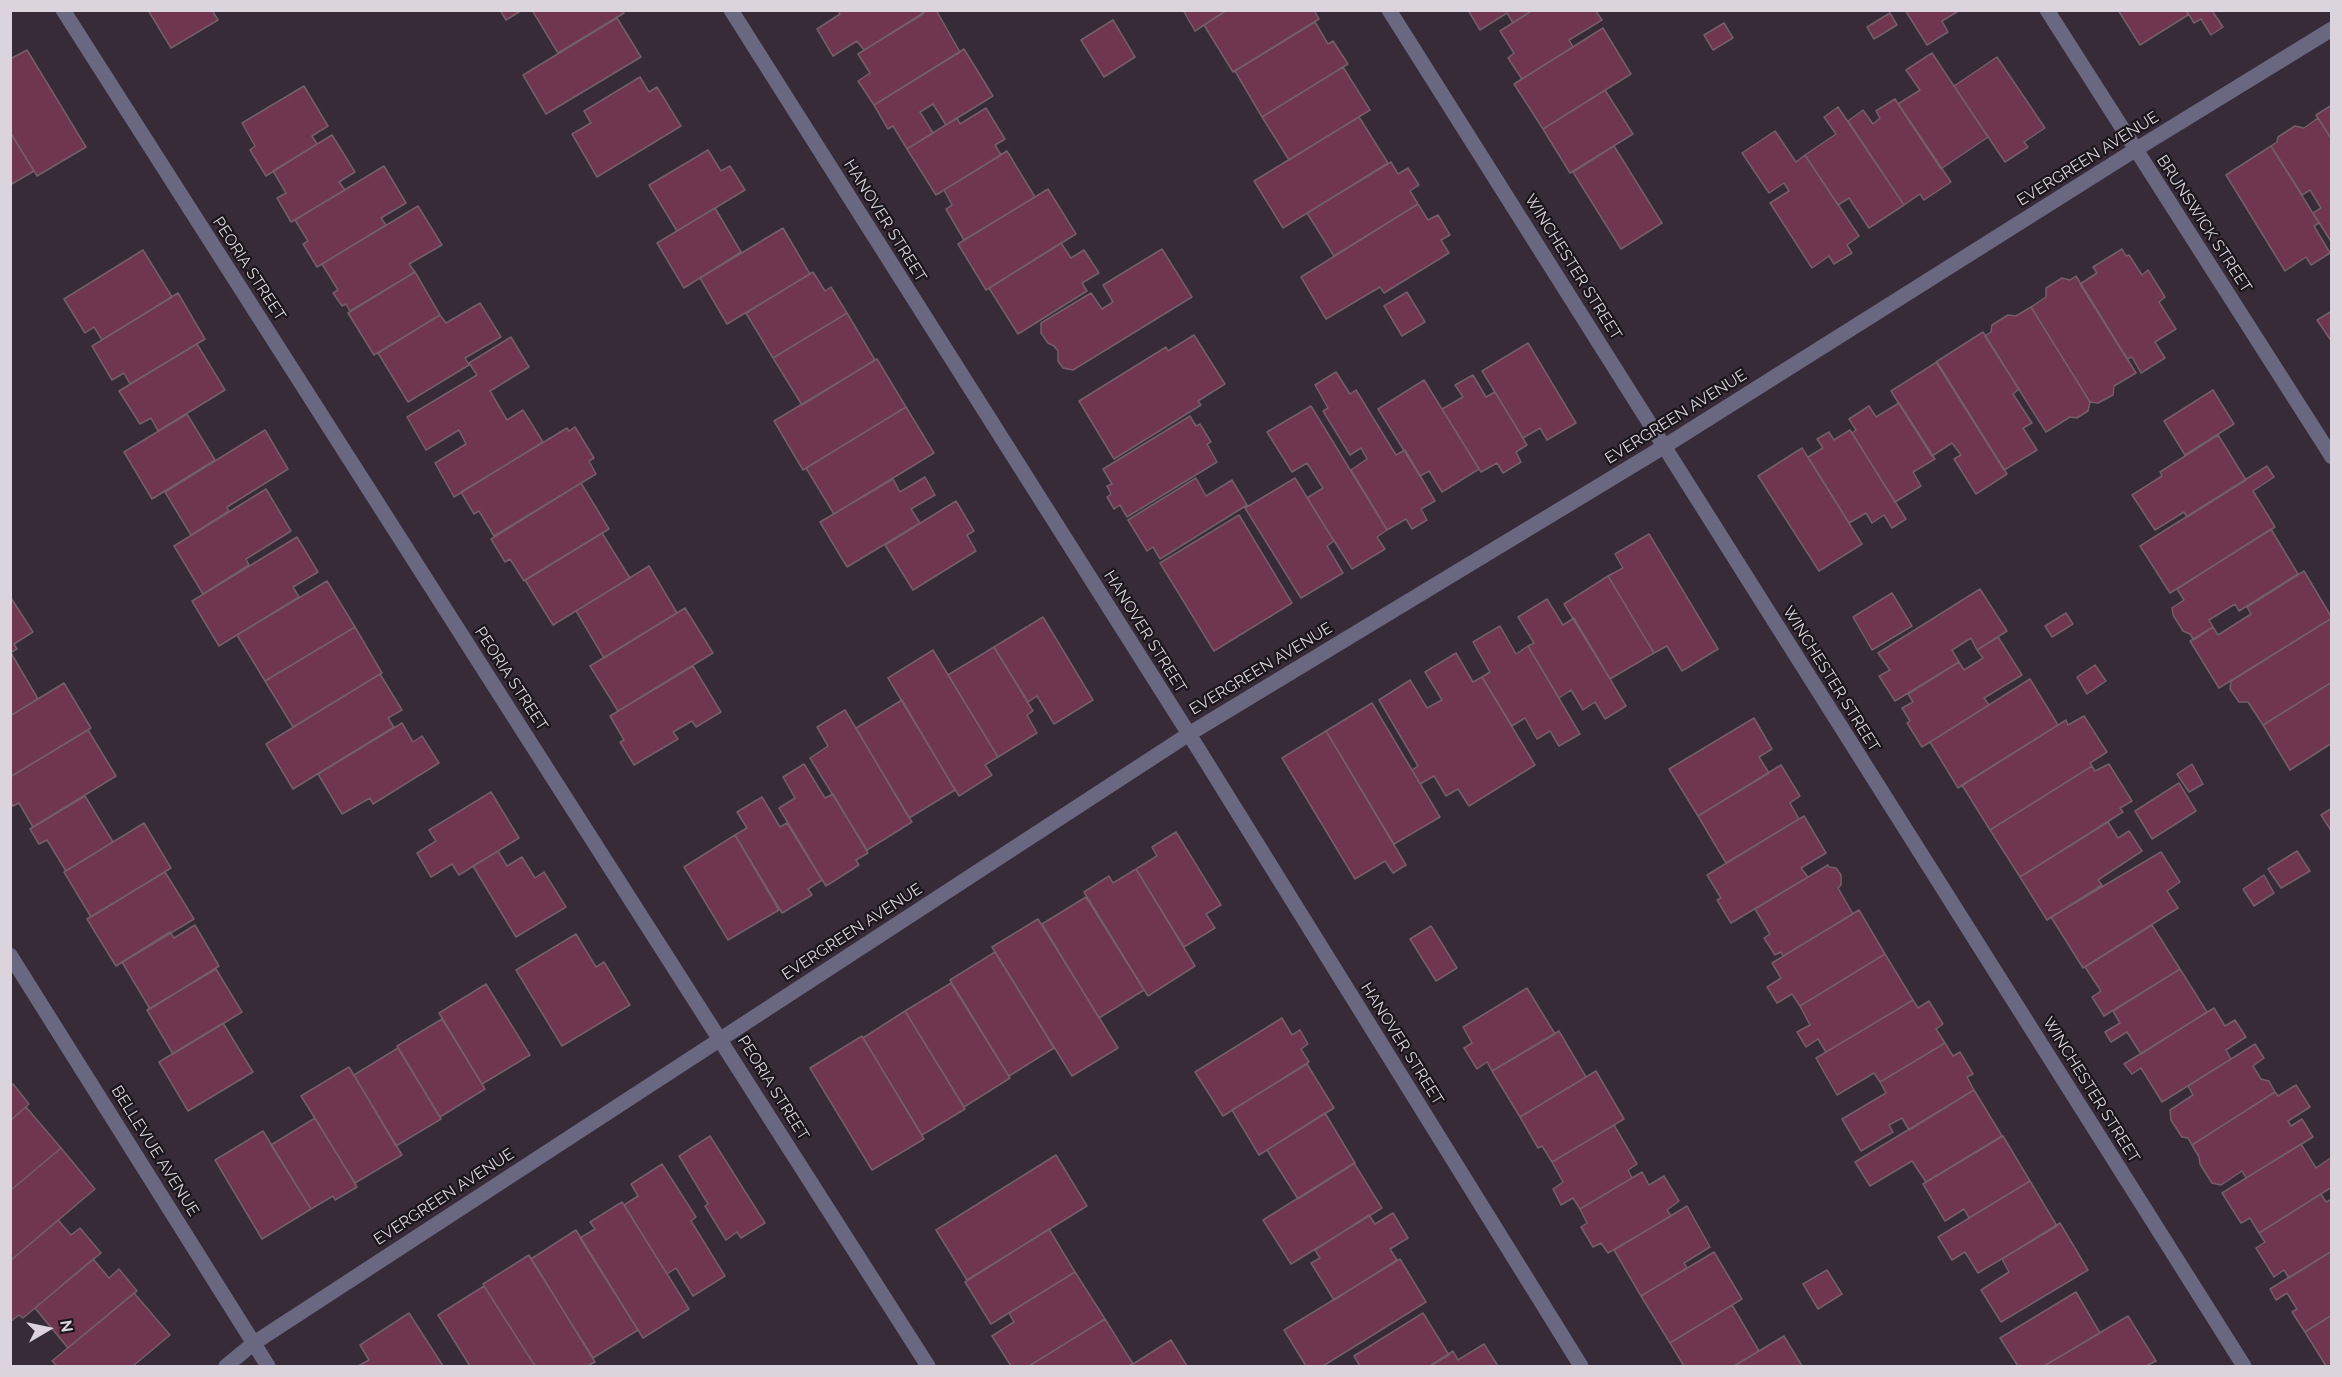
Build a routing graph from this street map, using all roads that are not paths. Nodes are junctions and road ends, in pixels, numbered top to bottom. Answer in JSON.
{"nodes":[{"id":1,"x":63,"y":10,"type":"edge"},
{"id":2,"x":731,"y":10,"type":"edge"},
{"id":3,"x":1389,"y":10,"type":"edge"},
{"id":4,"x":2047,"y":10,"type":"edge"},
{"id":5,"x":2331,"y":29,"type":"edge"},
{"id":6,"x":2135,"y":150,"type":"junction"},
{"id":7,"x":1665,"y":446,"type":"junction"},
{"id":8,"x":2331,"y":457,"type":"edge"},
{"id":9,"x":1189,"y":734,"type":"junction"},
{"id":10,"x":10,"y":956,"type":"edge"},
{"id":11,"x":720,"y":1039,"type":"junction"},
{"id":12,"x":254,"y":1343,"type":"junction"},
{"id":13,"x":226,"y":1366,"type":"edge"},
{"id":14,"x":268,"y":1366,"type":"edge"},
{"id":15,"x":928,"y":1366,"type":"edge"},
{"id":16,"x":1581,"y":1366,"type":"edge"},
{"id":17,"x":2244,"y":1366,"type":"edge"}],
"edges":[{"from":1,"to":11,"type":"street","name":"PEORIA STREET"},
{"from":2,"to":9,"type":"street","name":"HANOVER STREET"},
{"from":3,"to":7,"type":"street","name":"WINCHESTER STREET"},
{"from":4,"to":6,"type":"street","name":"BRUNSWICK STREET"},
{"from":5,"to":6,"type":"street","name":"EVERGREEN AVENUE"},
{"from":6,"to":7,"type":"street","name":"EVERGREEN AVENUE"},
{"from":6,"to":8,"type":"street","name":"BRUNSWICK STREET"},
{"from":7,"to":9,"type":"street","name":"EVERGREEN AVENUE"},
{"from":7,"to":17,"type":"street","name":"WINCHESTER STREET"},
{"from":9,"to":11,"type":"street","name":"EVERGREEN AVENUE"},
{"from":9,"to":16,"type":"street","name":"HANOVER STREET"},
{"from":10,"to":12,"type":"street","name":"BELLEVUE AVENUE"},
{"from":11,"to":12,"type":"street","name":"EVERGREEN AVENUE"},
{"from":11,"to":15,"type":"street","name":"PEORIA STREET"},
{"from":12,"to":13,"type":"street","name":"EVERGREEN AVENUE"},
{"from":12,"to":14,"type":"street","name":"BELLEVUE AVENUE"}]}
